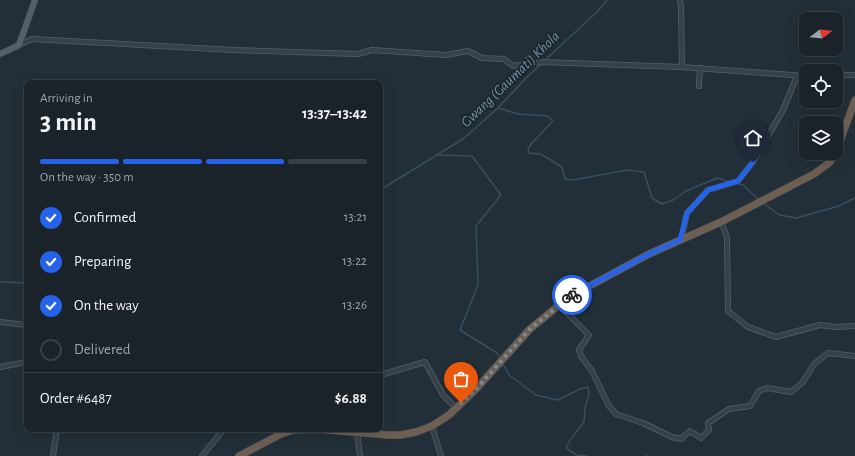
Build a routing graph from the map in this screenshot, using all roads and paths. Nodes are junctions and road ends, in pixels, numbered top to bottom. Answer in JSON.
{"nodes":[{"id":1,"x":35,"y":0,"type":"edge"},
{"id":2,"x":680,"y":0,"type":"edge"},
{"id":3,"x":19,"y":45,"type":"junction"},
{"id":4,"x":0,"y":54,"type":"edge"},
{"id":5,"x":682,"y":66,"type":"junction"},
{"id":6,"x":700,"y":68,"type":"junction"},
{"id":7,"x":843,"y":75,"type":"edge"},
{"id":8,"x":855,"y":75,"type":"edge"},
{"id":9,"x":797,"y":76,"type":"joint"},
{"id":10,"x":699,"y":86,"type":"dead end"},
{"id":11,"x":855,"y":100,"type":"edge"},
{"id":12,"x":843,"y":135,"type":"edge"},
{"id":13,"x":831,"y":160,"type":"edge"},
{"id":14,"x":721,"y":222,"type":"junction"},
{"id":15,"x":680,"y":240,"type":"junction"},
{"id":16,"x":559,"y":304,"type":"junction"},
{"id":17,"x":0,"y":322,"type":"edge"},
{"id":18,"x":24,"y":324,"type":"edge"},
{"id":19,"x":855,"y":326,"type":"edge"},
{"id":20,"x":855,"y":356,"type":"edge"},
{"id":21,"x":24,"y":363,"type":"edge"},
{"id":22,"x":0,"y":367,"type":"edge"},
{"id":23,"x":383,"y":374,"type":"edge"},
{"id":24,"x":456,"y":408,"type":"junction"},
{"id":25,"x":432,"y":426,"type":"junction"},
{"id":26,"x":56,"y":432,"type":"edge"},
{"id":27,"x":222,"y":432,"type":"edge"},
{"id":28,"x":287,"y":432,"type":"edge"},
{"id":29,"x":358,"y":432,"type":"joint"},
{"id":30,"x":242,"y":455,"type":"edge"},
{"id":31,"x":53,"y":456,"type":"edge"},
{"id":32,"x":202,"y":456,"type":"edge"},
{"id":33,"x":360,"y":456,"type":"edge"},
{"id":34,"x":442,"y":456,"type":"edge"}],
"edges":[{"from":1,"to":3,"type":"main road"},
{"from":2,"to":5,"type":"street"},
{"from":3,"to":4,"type":"main road"},
{"from":3,"to":5,"type":"street"},
{"from":5,"to":6,"type":"street"},
{"from":6,"to":9,"type":"street"},
{"from":6,"to":10,"type":"street"},
{"from":7,"to":8,"type":"street"},
{"from":9,"to":15,"type":"street"},
{"from":11,"to":12,"type":"highway"},
{"from":13,"to":14,"type":"highway"},
{"from":14,"to":15,"type":"highway"},
{"from":14,"to":19,"type":"street"},
{"from":15,"to":16,"type":"highway"},
{"from":16,"to":20,"type":"street"},
{"from":16,"to":24,"type":"highway"},
{"from":17,"to":18,"type":"street"},
{"from":21,"to":22,"type":"street"},
{"from":23,"to":24,"type":"street"},
{"from":24,"to":25,"type":"highway"},
{"from":25,"to":29,"type":"highway"},
{"from":25,"to":34,"type":"street"},
{"from":26,"to":31,"type":"street"},
{"from":27,"to":32,"type":"street"},
{"from":28,"to":30,"type":"highway"},
{"from":29,"to":33,"type":"street"}]}
